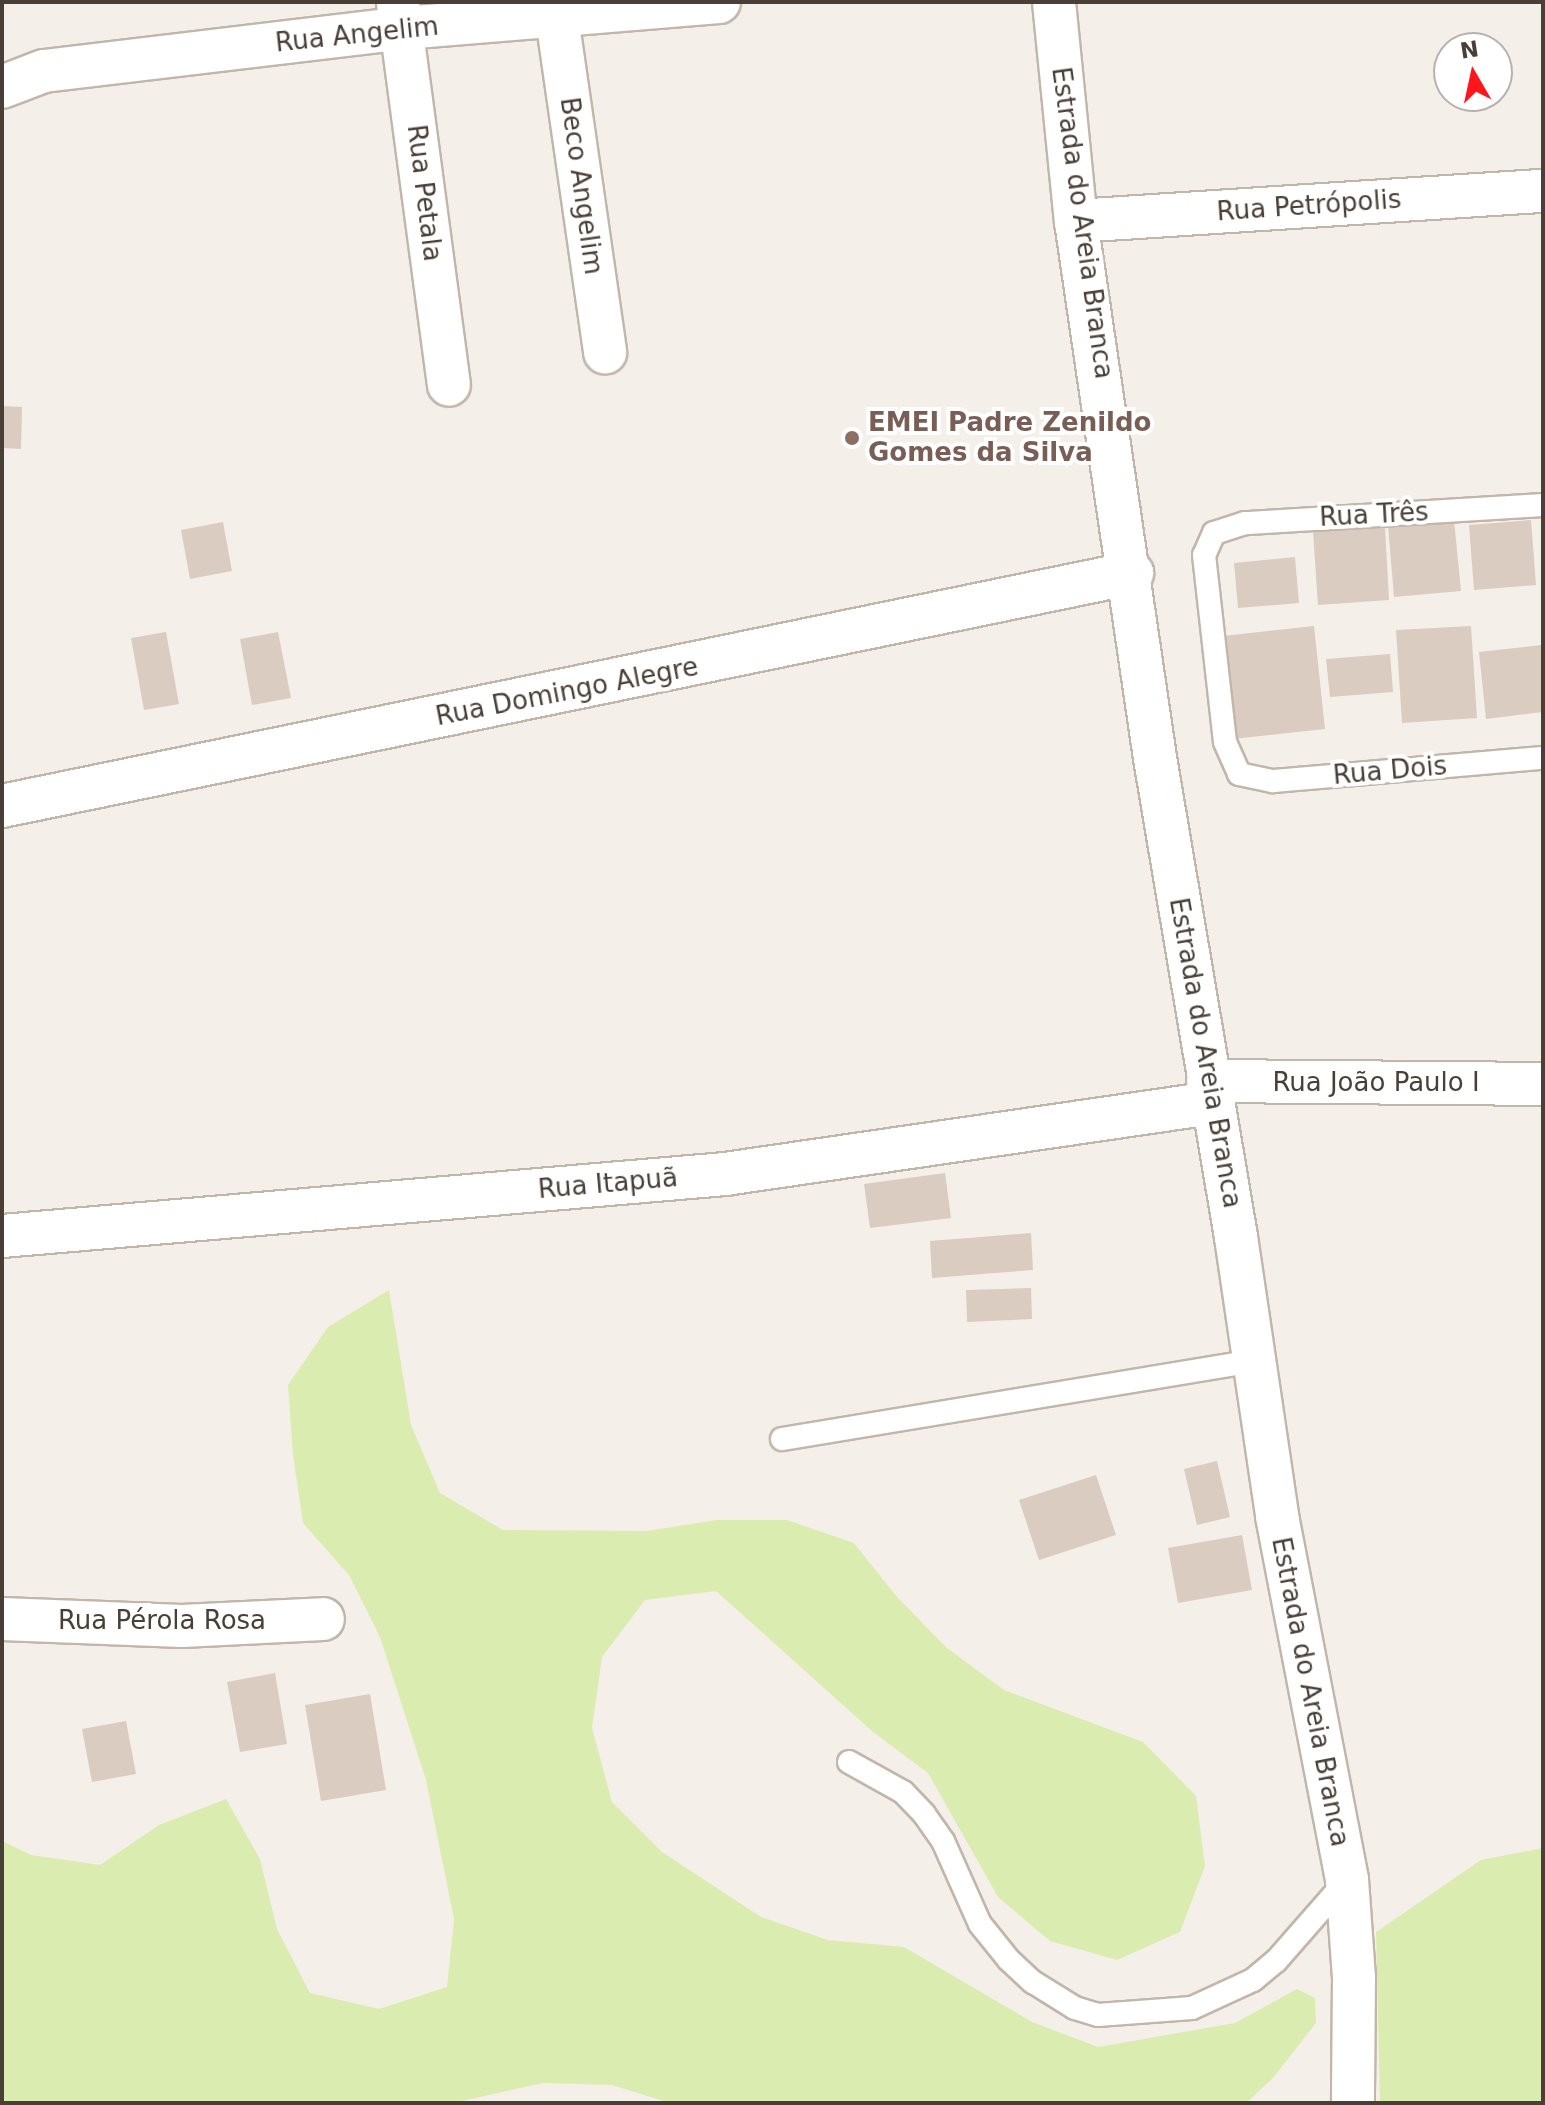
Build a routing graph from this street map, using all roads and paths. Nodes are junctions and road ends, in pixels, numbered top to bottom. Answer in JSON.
{"nodes":[{"id":1,"x":719,"y":2,"type":"edge"},
{"id":2,"x":1054,"y":2,"type":"edge"},
{"id":3,"x":400,"y":15,"type":"edge"},
{"id":4,"x":557,"y":18,"type":"junction"},
{"id":5,"x":2,"y":87,"type":"edge"},
{"id":6,"x":1543,"y":191,"type":"edge"},
{"id":7,"x":1076,"y":221,"type":"junction"},
{"id":8,"x":605,"y":353,"type":"dead end"},
{"id":9,"x":449,"y":385,"type":"dead end"},
{"id":10,"x":1543,"y":505,"type":"edge"},
{"id":11,"x":1132,"y":573,"type":"junction"},
{"id":12,"x":1543,"y":758,"type":"edge"},
{"id":13,"x":1239,"y":774,"type":"joint"},
{"id":14,"x":2,"y":806,"type":"edge"},
{"id":15,"x":1543,"y":1084,"type":"edge"},
{"id":16,"x":1210,"y":1092,"type":"junction"},
{"id":17,"x":2,"y":1236,"type":"edge"},
{"id":18,"x":1253,"y":1361,"type":"junction"},
{"id":19,"x":782,"y":1439,"type":"dead end"},
{"id":20,"x":2,"y":1619,"type":"edge"},
{"id":21,"x":323,"y":1619,"type":"dead end"},
{"id":22,"x":849,"y":1762,"type":"dead end"},
{"id":23,"x":1347,"y":1880,"type":"junction"},
{"id":24,"x":1353,"y":2103,"type":"edge"}],
"edges":[{"from":1,"to":4,"type":"street","name":"Rua Angelim"},
{"from":2,"to":7,"type":"street","name":"Estrada do Areia Branca"},
{"from":3,"to":4,"type":"street","name":"Rua Angelim"},
{"from":3,"to":5,"type":"street","name":"Rua Angelim"},
{"from":3,"to":9,"type":"street","name":"Rua Petala"},
{"from":4,"to":8,"type":"street","name":"Beco Angelim"},
{"from":6,"to":7,"type":"street","name":"Rua Petrópolis"},
{"from":7,"to":11,"type":"street","name":"Estrada do Areia Branca"},
{"from":10,"to":13,"type":"lane","name":"Rua Três"},
{"from":11,"to":14,"type":"street","name":"Rua Domingo Alegre"},
{"from":11,"to":16,"type":"street","name":"Estrada do Areia Branca"},
{"from":12,"to":13,"type":"lane","name":"Rua Dois"},
{"from":15,"to":16,"type":"street","name":"Rua João Paulo I"},
{"from":16,"to":17,"type":"street","name":"Rua Itapuã"},
{"from":16,"to":18,"type":"street","name":"Estrada do Areia Branca"},
{"from":18,"to":19,"type":"lane"},
{"from":18,"to":23,"type":"street","name":"Estrada do Areia Branca"},
{"from":20,"to":21,"type":"street","name":"Rua Pérola Rosa"},
{"from":22,"to":23,"type":"lane"},
{"from":23,"to":24,"type":"street","name":"Estrada do Areia Branca"}]}
